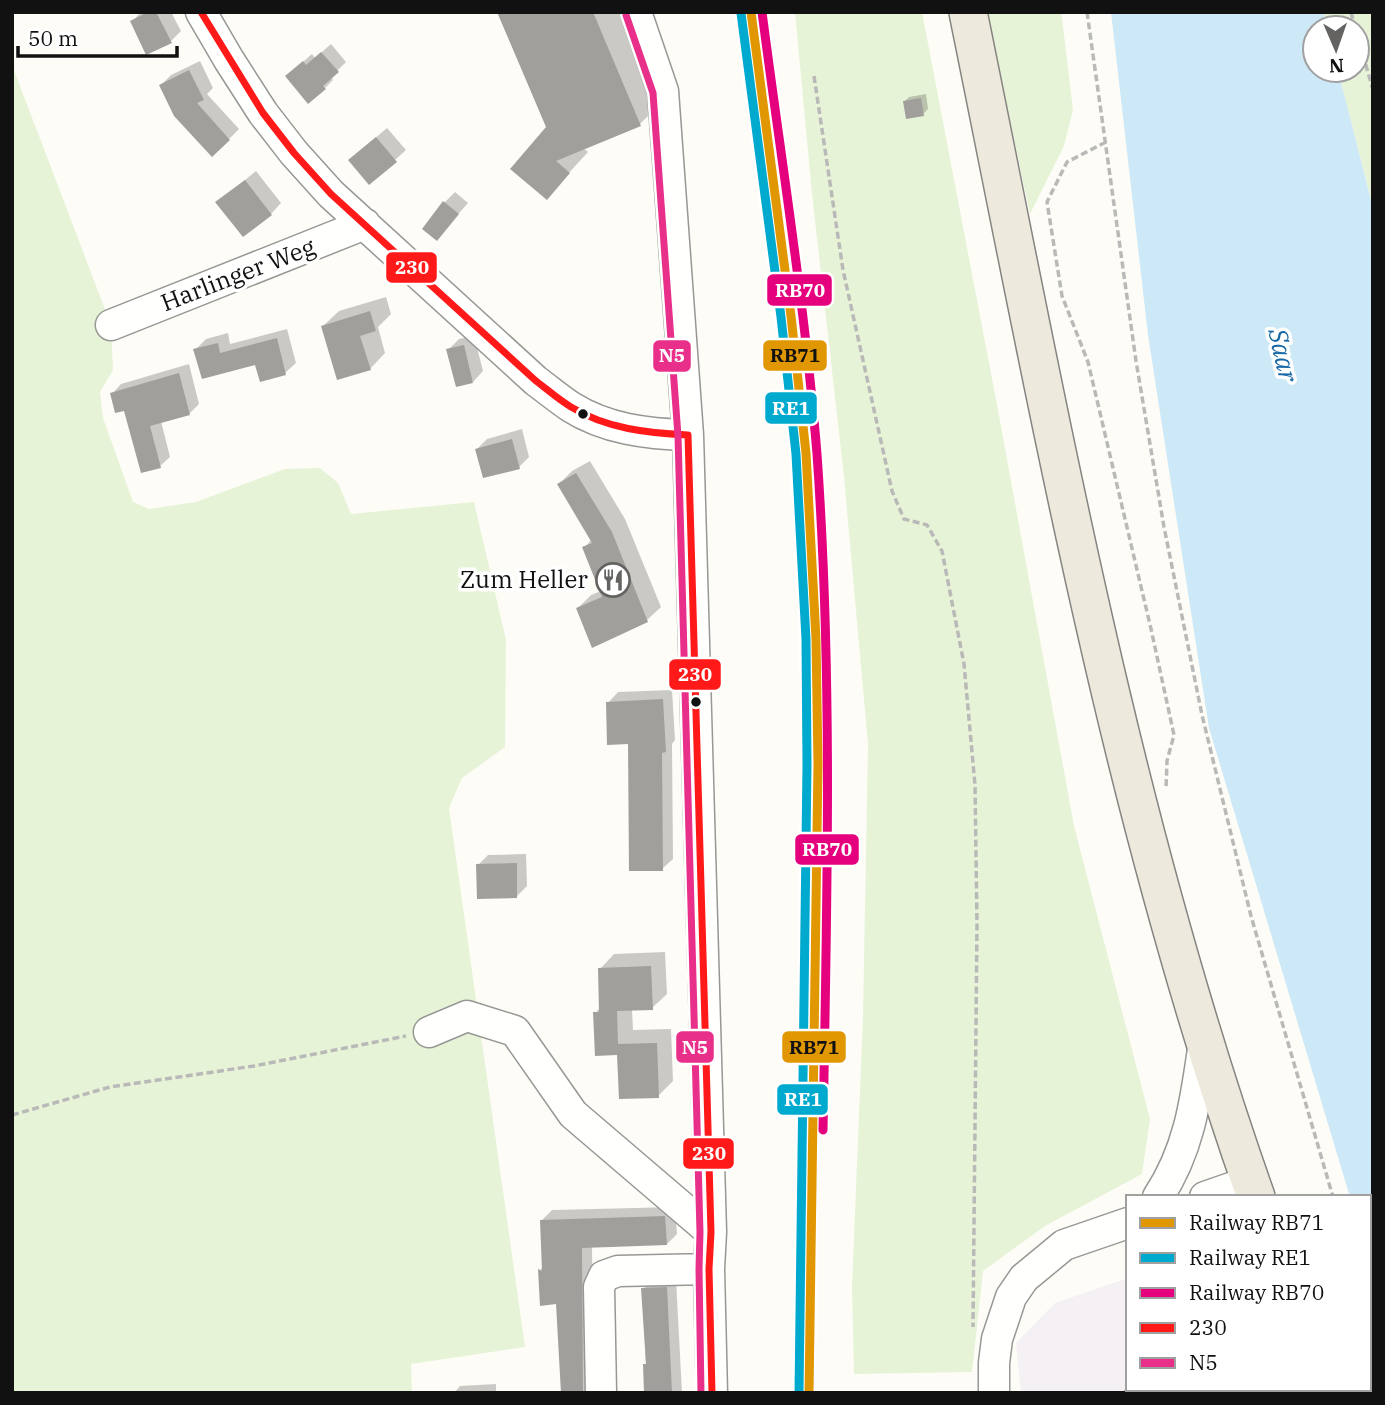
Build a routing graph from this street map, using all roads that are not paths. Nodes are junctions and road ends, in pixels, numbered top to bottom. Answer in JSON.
{"nodes":[{"id":1,"x":201,"y":12,"type":"edge"},
{"id":2,"x":636,"y":12,"type":"edge"},
{"id":3,"x":968,"y":12,"type":"edge"},
{"id":4,"x":365,"y":225,"type":"junction"},
{"id":5,"x":110,"y":326,"type":"dead end"},
{"id":6,"x":688,"y":435,"type":"junction"},
{"id":7,"x":429,"y":1031,"type":"road end"},
{"id":8,"x":1205,"y":1042,"type":"junction"},
{"id":9,"x":1253,"y":1189,"type":"edge"},
{"id":10,"x":1159,"y":1195,"type":"edge"},
{"id":11,"x":1217,"y":1195,"type":"edge"},
{"id":12,"x":1126,"y":1224,"type":"edge"},
{"id":13,"x":711,"y":1232,"type":"junction"},
{"id":14,"x":709,"y":1269,"type":"junction"},
{"id":15,"x":601,"y":1393,"type":"edge"},
{"id":16,"x":712,"y":1393,"type":"edge"},
{"id":17,"x":994,"y":1393,"type":"edge"}],
"edges":[{"from":1,"to":4,"type":"street"},
{"from":2,"to":6,"type":"street"},
{"from":3,"to":8,"type":"main road"},
{"from":4,"to":5,"type":"street","name":"Harlinger Weg"},
{"from":4,"to":6,"type":"street"},
{"from":6,"to":13,"type":"street"},
{"from":7,"to":13,"type":"street"},
{"from":8,"to":9,"type":"main road"},
{"from":8,"to":10,"type":"street"},
{"from":9,"to":11,"type":"street"},
{"from":12,"to":17,"type":"street"},
{"from":13,"to":14,"type":"street"},
{"from":14,"to":15,"type":"street"},
{"from":14,"to":16,"type":"street"}]}
